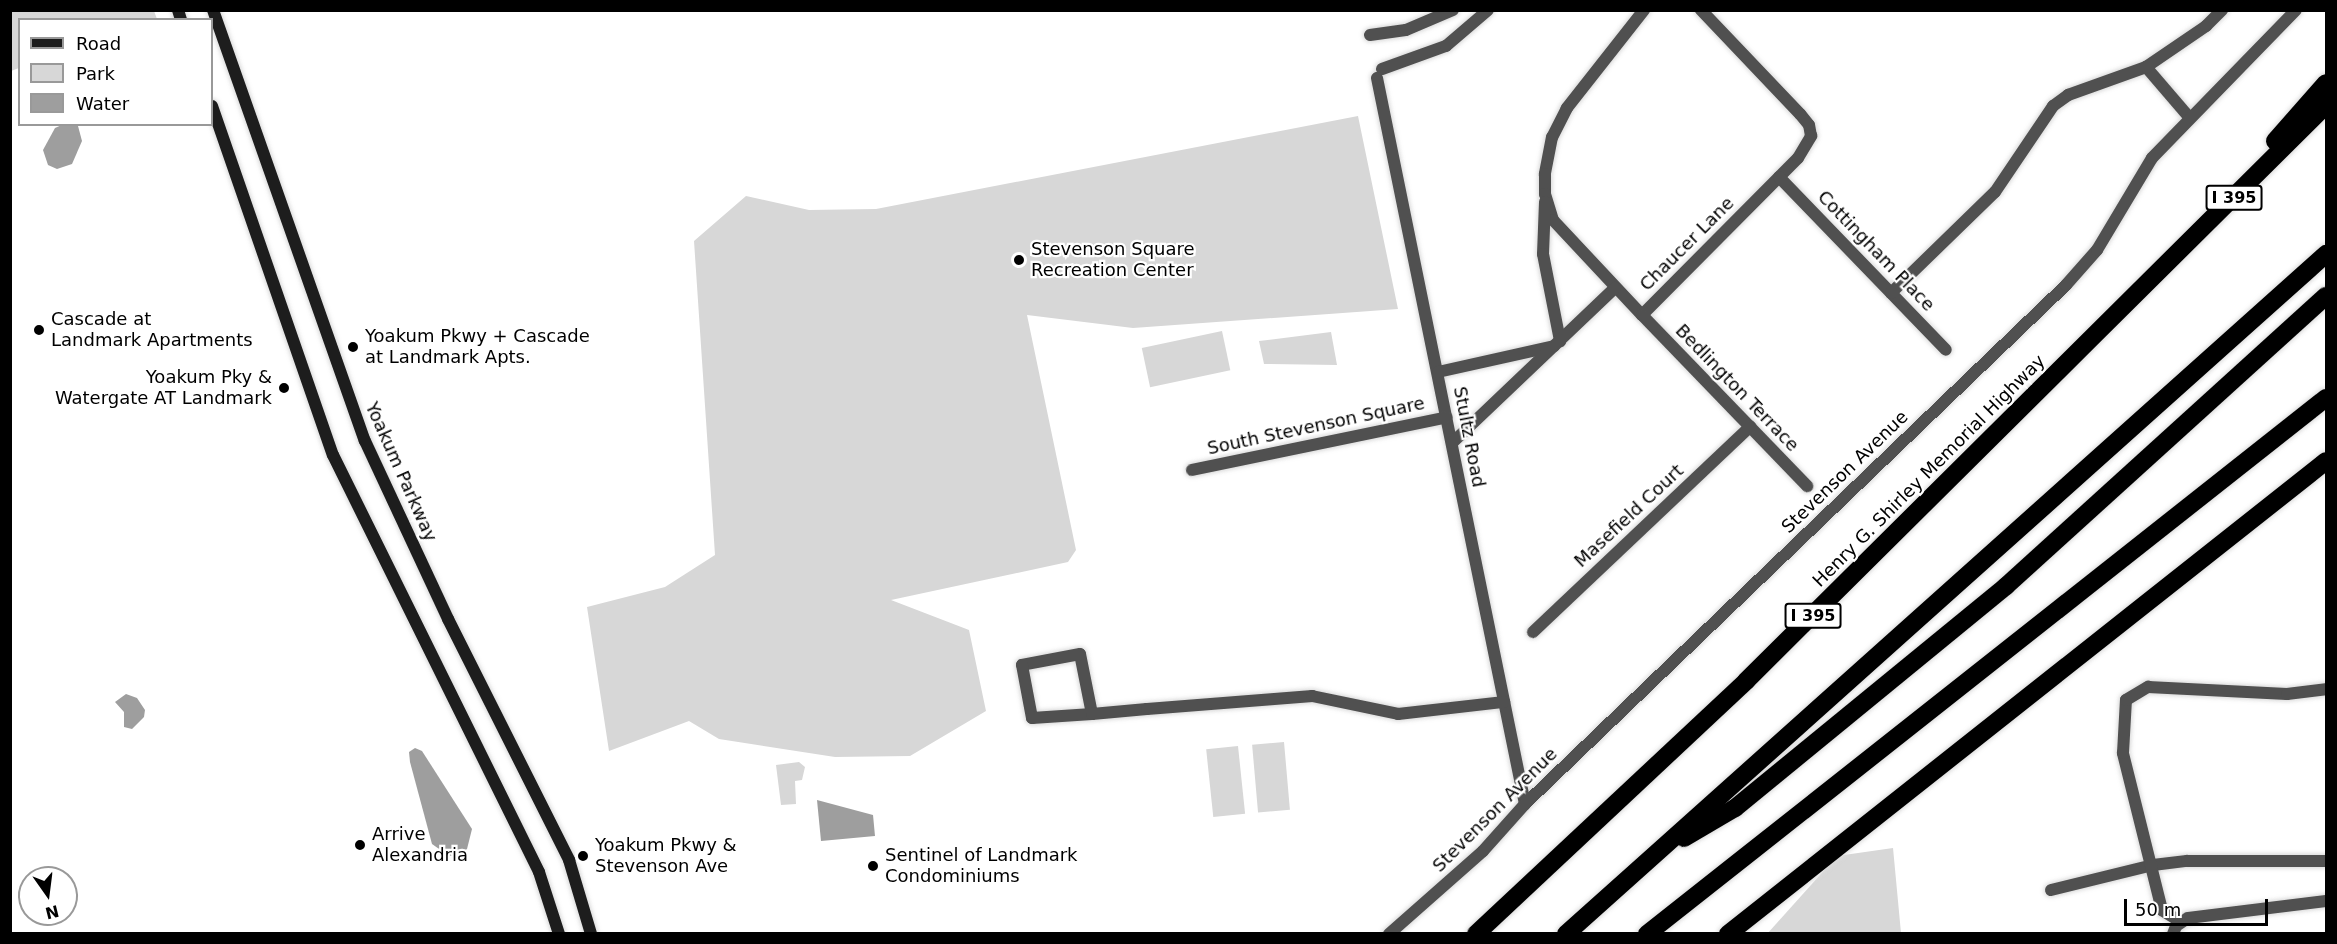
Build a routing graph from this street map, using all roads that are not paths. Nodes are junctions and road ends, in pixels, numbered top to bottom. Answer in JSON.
{"nodes":[{"id":1,"x":213,"y":10,"type":"edge"},
{"id":2,"x":1453,"y":10,"type":"edge"},
{"id":3,"x":1488,"y":10,"type":"edge"},
{"id":4,"x":1644,"y":10,"type":"edge"},
{"id":5,"x":1701,"y":10,"type":"edge"},
{"id":6,"x":2222,"y":10,"type":"edge"},
{"id":7,"x":2296,"y":10,"type":"edge"},
{"id":8,"x":1370,"y":35,"type":"dead end"},
{"id":9,"x":2146,"y":67,"type":"junction"},
{"id":10,"x":2326,"y":83,"type":"edge"},
{"id":11,"x":2326,"y":105,"type":"edge"},
{"id":12,"x":213,"y":109,"type":"edge"},
{"id":13,"x":2189,"y":117,"type":"junction"},
{"id":14,"x":1779,"y":177,"type":"junction"},
{"id":15,"x":1545,"y":194,"type":"junction"},
{"id":16,"x":2326,"y":254,"type":"edge"},
{"id":17,"x":1615,"y":288,"type":"junction"},
{"id":18,"x":2142,"y":290,"type":"junction"},
{"id":19,"x":1891,"y":293,"type":"junction"},
{"id":20,"x":2326,"y":296,"type":"edge"},
{"id":21,"x":1642,"y":315,"type":"junction"},
{"id":22,"x":1557,"y":343,"type":"junction"},
{"id":23,"x":1946,"y":350,"type":"dead end"},
{"id":24,"x":1438,"y":372,"type":"junction"},
{"id":25,"x":2326,"y":398,"type":"edge"},
{"id":26,"x":1447,"y":417,"type":"junction"},
{"id":27,"x":1750,"y":427,"type":"junction"},
{"id":28,"x":1452,"y":443,"type":"junction"},
{"id":29,"x":2326,"y":461,"type":"edge"},
{"id":30,"x":1191,"y":470,"type":"dead end"},
{"id":31,"x":1807,"y":486,"type":"dead end"},
{"id":32,"x":1533,"y":632,"type":"dead end"},
{"id":33,"x":2326,"y":689,"type":"edge"},
{"id":34,"x":1504,"y":702,"type":"junction"},
{"id":35,"x":1092,"y":714,"type":"junction"},
{"id":36,"x":1525,"y":804,"type":"junction"},
{"id":37,"x":1651,"y":857,"type":"junction"},
{"id":38,"x":2326,"y":861,"type":"edge"},
{"id":39,"x":2153,"y":865,"type":"junction"},
{"id":40,"x":2050,"y":890,"type":"dead end"},
{"id":41,"x":2326,"y":901,"type":"edge"},
{"id":42,"x":2181,"y":922,"type":"junction"},
{"id":43,"x":559,"y":933,"type":"edge"},
{"id":44,"x":591,"y":933,"type":"edge"},
{"id":45,"x":1389,"y":933,"type":"edge"},
{"id":46,"x":1476,"y":933,"type":"edge"},
{"id":47,"x":1566,"y":933,"type":"edge"},
{"id":48,"x":1647,"y":933,"type":"edge"},
{"id":49,"x":1728,"y":933,"type":"edge"},
{"id":50,"x":2173,"y":933,"type":"edge"}],
"edges":[{"from":1,"to":44,"type":"street","name":"Yoakum Parkway"},
{"from":2,"to":8,"type":"street"},
{"from":3,"to":24,"type":"street","name":"Stultz Road"},
{"from":4,"to":15,"type":"street"},
{"from":5,"to":14,"type":"street","name":"Chaucer Lane"},
{"from":6,"to":9,"type":"street"},
{"from":7,"to":13,"type":"street","name":"Stevenson Avenue"},
{"from":9,"to":13,"type":"street"},
{"from":9,"to":19,"type":"street"},
{"from":10,"to":18,"type":"highway"},
{"from":11,"to":18,"type":"highway","name":"Henry G. Shirley Memorial Highway","number":"I 395"},
{"from":12,"to":43,"type":"street"},
{"from":13,"to":36,"type":"street","name":"Stevenson Avenue"},
{"from":14,"to":19,"type":"street","name":"Cottingham Place"},
{"from":14,"to":21,"type":"street","name":"Chaucer Lane"},
{"from":15,"to":17,"type":"street"},
{"from":15,"to":22,"type":"street"},
{"from":16,"to":37,"type":"highway"},
{"from":17,"to":21,"type":"street","name":"Chaucer Lane"},
{"from":17,"to":22,"type":"street","name":"Chaucer Lane"},
{"from":18,"to":46,"type":"highway","name":"Henry G. Shirley Memorial Highway","number":"I 395"},
{"from":19,"to":23,"type":"street","name":"Cottingham Place"},
{"from":20,"to":37,"type":"highway"},
{"from":21,"to":27,"type":"street","name":"Bedlington Terrace"},
{"from":22,"to":24,"type":"street"},
{"from":22,"to":28,"type":"street","name":"Chaucer Lane"},
{"from":24,"to":26,"type":"street","name":"Stultz Road"},
{"from":25,"to":48,"type":"highway"},
{"from":26,"to":28,"type":"street","name":"Stultz Road"},
{"from":26,"to":30,"type":"street","name":"South Stevenson Square"},
{"from":27,"to":31,"type":"street","name":"Bedlington Terrace"},
{"from":27,"to":32,"type":"street","name":"Masefield Court"},
{"from":28,"to":34,"type":"street","name":"Stultz Road"},
{"from":29,"to":49,"type":"highway"},
{"from":33,"to":39,"type":"street"},
{"from":34,"to":35,"type":"street"},
{"from":34,"to":36,"type":"street","name":"Stultz Road"},
{"from":35,"to":35,"type":"street"},
{"from":36,"to":45,"type":"street","name":"Stevenson Avenue"},
{"from":37,"to":47,"type":"highway"},
{"from":38,"to":39,"type":"street"},
{"from":39,"to":40,"type":"street"},
{"from":39,"to":42,"type":"street"},
{"from":41,"to":42,"type":"street"},
{"from":42,"to":50,"type":"street"}]}
